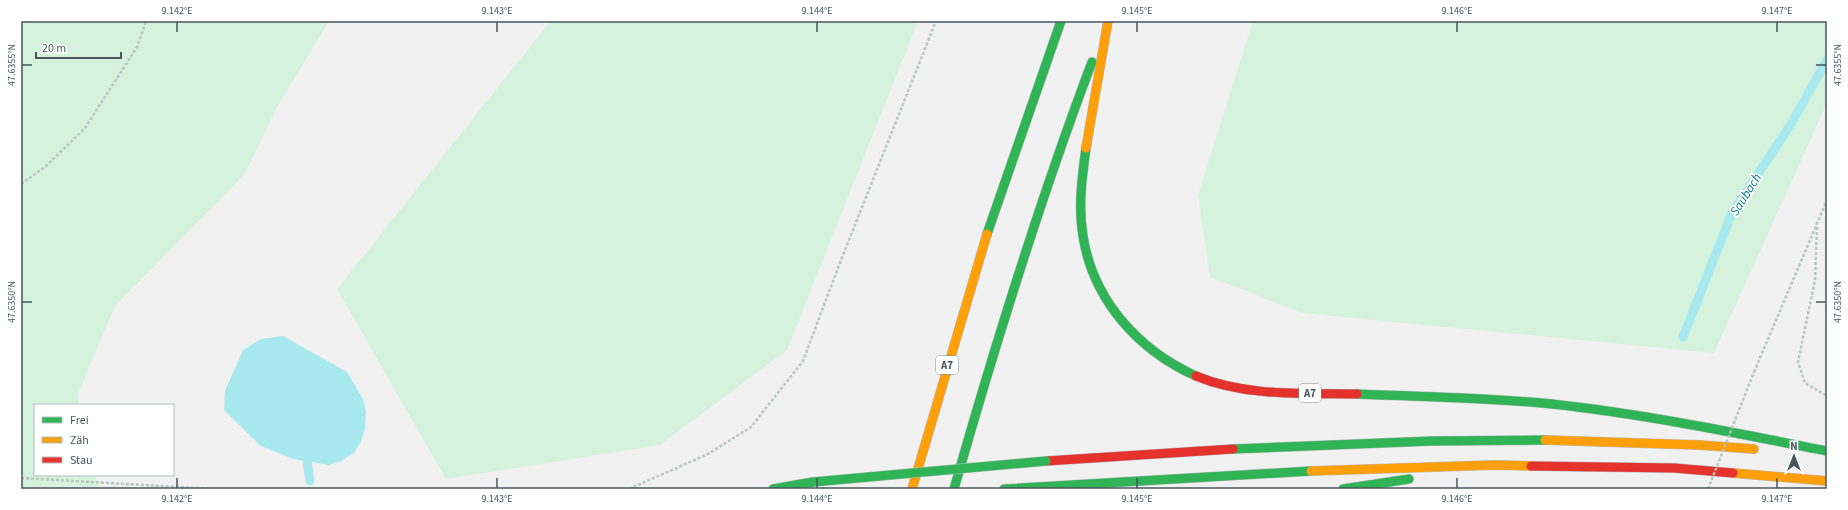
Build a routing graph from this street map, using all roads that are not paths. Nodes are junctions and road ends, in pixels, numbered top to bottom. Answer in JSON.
{"nodes":[{"id":1,"x":1062,"y":21,"type":"edge"},
{"id":2,"x":1108,"y":21,"type":"edge"},
{"id":3,"x":1762,"y":449,"type":"dead end"},
{"id":4,"x":1778,"y":451,"type":"dead end"},
{"id":5,"x":1827,"y":451,"type":"edge"},
{"id":6,"x":1827,"y":456,"type":"edge"},
{"id":7,"x":1495,"y":465,"type":"junction"},
{"id":8,"x":1827,"y":481,"type":"edge"},
{"id":9,"x":773,"y":489,"type":"edge"},
{"id":10,"x":912,"y":489,"type":"edge"},
{"id":11,"x":954,"y":489,"type":"edge"},
{"id":12,"x":1004,"y":489,"type":"edge"},
{"id":13,"x":1343,"y":489,"type":"edge"}],
"edges":[{"from":1,"to":10,"type":"highway","number":"A7"},
{"from":2,"to":5,"type":"highway","number":"A7"},
{"from":2,"to":11,"type":"highway","number":"A7"},
{"from":3,"to":9,"type":"highway","bridge":true},
{"from":4,"to":6,"type":"highway"},
{"from":7,"to":8,"type":"highway"},
{"from":7,"to":12,"type":"highway"},
{"from":7,"to":13,"type":"highway"}]}
